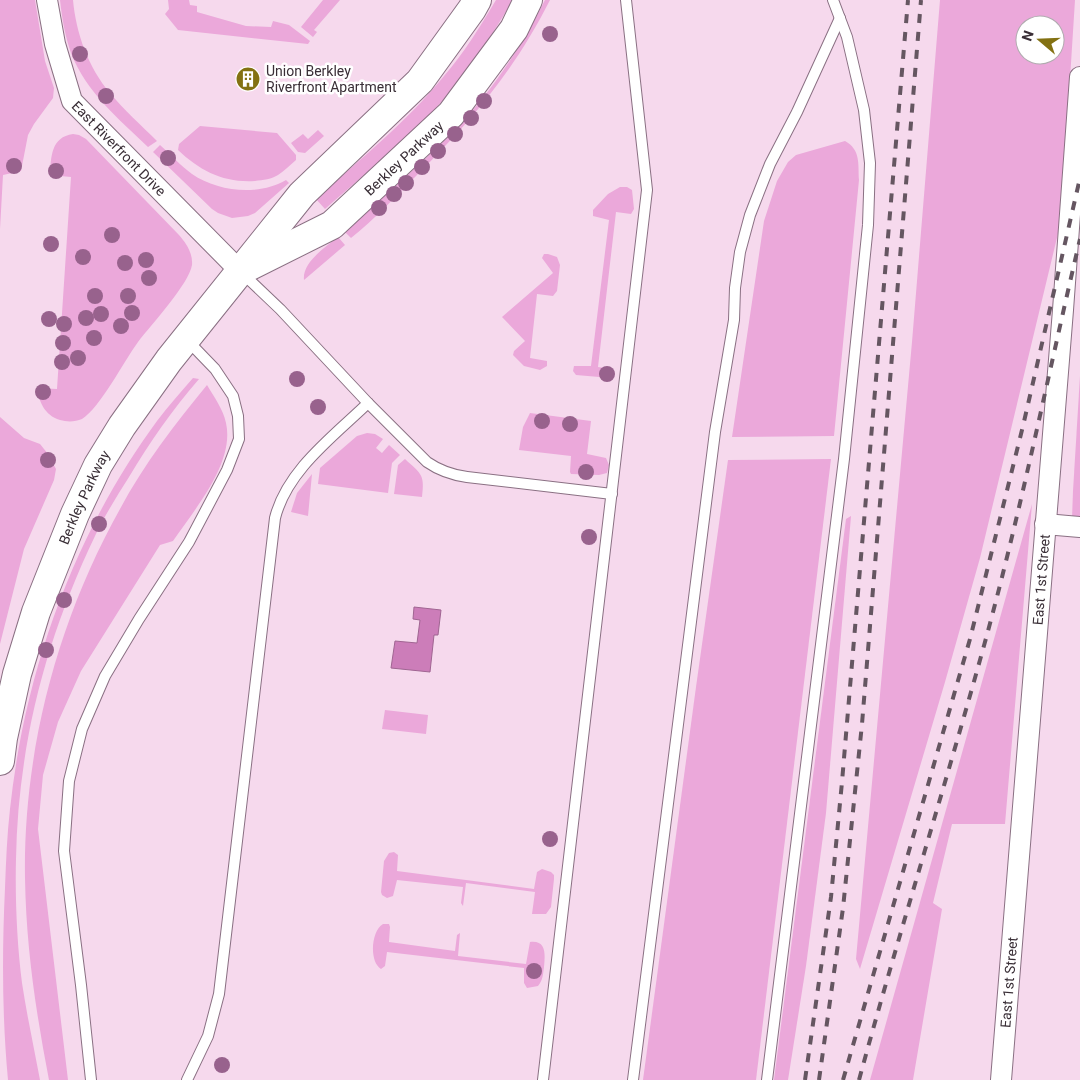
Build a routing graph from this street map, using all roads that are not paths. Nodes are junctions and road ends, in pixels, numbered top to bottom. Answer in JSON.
{"nodes":[{"id":1,"x":47,"y":0,"type":"edge"},
{"id":2,"x":477,"y":0,"type":"edge"},
{"id":3,"x":528,"y":0,"type":"edge"},
{"id":4,"x":626,"y":0,"type":"edge"},
{"id":5,"x":833,"y":0,"type":"edge"},
{"id":6,"x":840,"y":18,"type":"junction"},
{"id":7,"x":1080,"y":77,"type":"edge"},
{"id":8,"x":240,"y":271,"type":"junction"},
{"id":9,"x":186,"y":339,"type":"junction"},
{"id":10,"x":368,"y":404,"type":"junction"},
{"id":11,"x":612,"y":494,"type":"junction"},
{"id":12,"x":1045,"y":524,"type":"junction"},
{"id":13,"x":1080,"y":527,"type":"edge"},
{"id":14,"x":0,"y":761,"type":"edge"},
{"id":15,"x":91,"y":1080,"type":"edge"},
{"id":16,"x":187,"y":1080,"type":"edge"},
{"id":17,"x":543,"y":1080,"type":"edge"},
{"id":18,"x":633,"y":1080,"type":"edge"},
{"id":19,"x":768,"y":1080,"type":"edge"},
{"id":20,"x":1001,"y":1080,"type":"edge"}],
"edges":[{"from":1,"to":8,"type":"street","name":"East Riverfront Drive"},
{"from":2,"to":8,"type":"main road","name":"Berkley Parkway"},
{"from":3,"to":8,"type":"main road","name":"Berkley Parkway"},
{"from":4,"to":11,"type":"lane"},
{"from":5,"to":6,"type":"lane"},
{"from":6,"to":18,"type":"lane"},
{"from":6,"to":19,"type":"lane"},
{"from":7,"to":12,"type":"street","name":"East 1st Street"},
{"from":8,"to":9,"type":"main road","name":"Berkley Parkway"},
{"from":8,"to":10,"type":"lane"},
{"from":9,"to":14,"type":"main road","name":"Berkley Parkway"},
{"from":9,"to":15,"type":"lane"},
{"from":10,"to":11,"type":"lane"},
{"from":10,"to":16,"type":"lane"},
{"from":11,"to":17,"type":"lane"},
{"from":12,"to":13,"type":"street"},
{"from":12,"to":20,"type":"street","name":"East 1st Street"}]}
